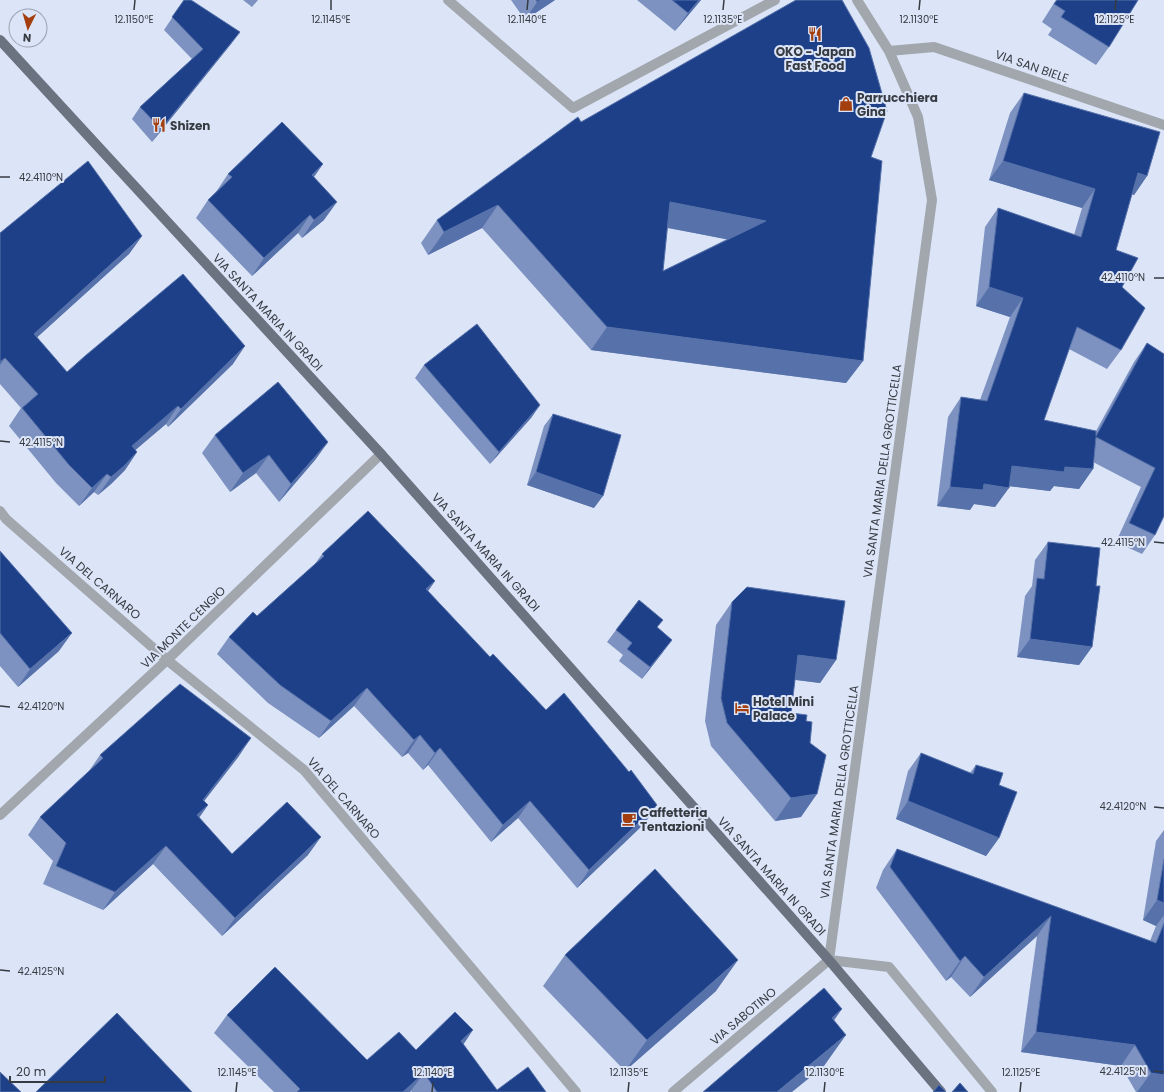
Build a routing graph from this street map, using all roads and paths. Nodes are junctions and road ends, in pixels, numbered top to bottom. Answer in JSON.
{"nodes":[{"id":1,"x":448,"y":0,"type":"edge"},
{"id":2,"x":775,"y":0,"type":"edge"},
{"id":3,"x":857,"y":0,"type":"edge"},
{"id":4,"x":0,"y":40,"type":"edge"},
{"id":5,"x":889,"y":51,"type":"junction"},
{"id":6,"x":1164,"y":125,"type":"edge"},
{"id":7,"x":381,"y":454,"type":"junction"},
{"id":8,"x":0,"y":511,"type":"edge"},
{"id":9,"x":167,"y":660,"type":"junction"},
{"id":10,"x":0,"y":815,"type":"edge"},
{"id":11,"x":829,"y":960,"type":"junction"},
{"id":12,"x":576,"y":1092,"type":"edge"},
{"id":13,"x":673,"y":1092,"type":"edge"},
{"id":14,"x":941,"y":1092,"type":"edge"},
{"id":15,"x":992,"y":1092,"type":"edge"}],
"edges":[{"from":1,"to":2,"type":"street"},
{"from":3,"to":5,"type":"street","name":"VIA SANTA MARIA DELLA GROTTICELLA"},
{"from":4,"to":7,"type":"main road","name":"VIA SANTA MARIA IN GRADI"},
{"from":5,"to":6,"type":"street","name":"VIA SAN BIELE"},
{"from":5,"to":11,"type":"street","name":"VIA SANTA MARIA DELLA GROTTICELLA"},
{"from":7,"to":9,"type":"street","name":"VIA MONTE CENGIO"},
{"from":7,"to":11,"type":"main road","name":"VIA SANTA MARIA IN GRADI"},
{"from":8,"to":9,"type":"street","name":"VIA DEL CARNARO"},
{"from":9,"to":10,"type":"street","name":"VIA MONTE CENGIO"},
{"from":9,"to":12,"type":"street","name":"VIA DEL CARNARO"},
{"from":11,"to":13,"type":"street","name":"VIA SABOTINO"},
{"from":11,"to":14,"type":"main road","name":"VIA SANTA MARIA IN GRADI"},
{"from":11,"to":15,"type":"street"}]}
